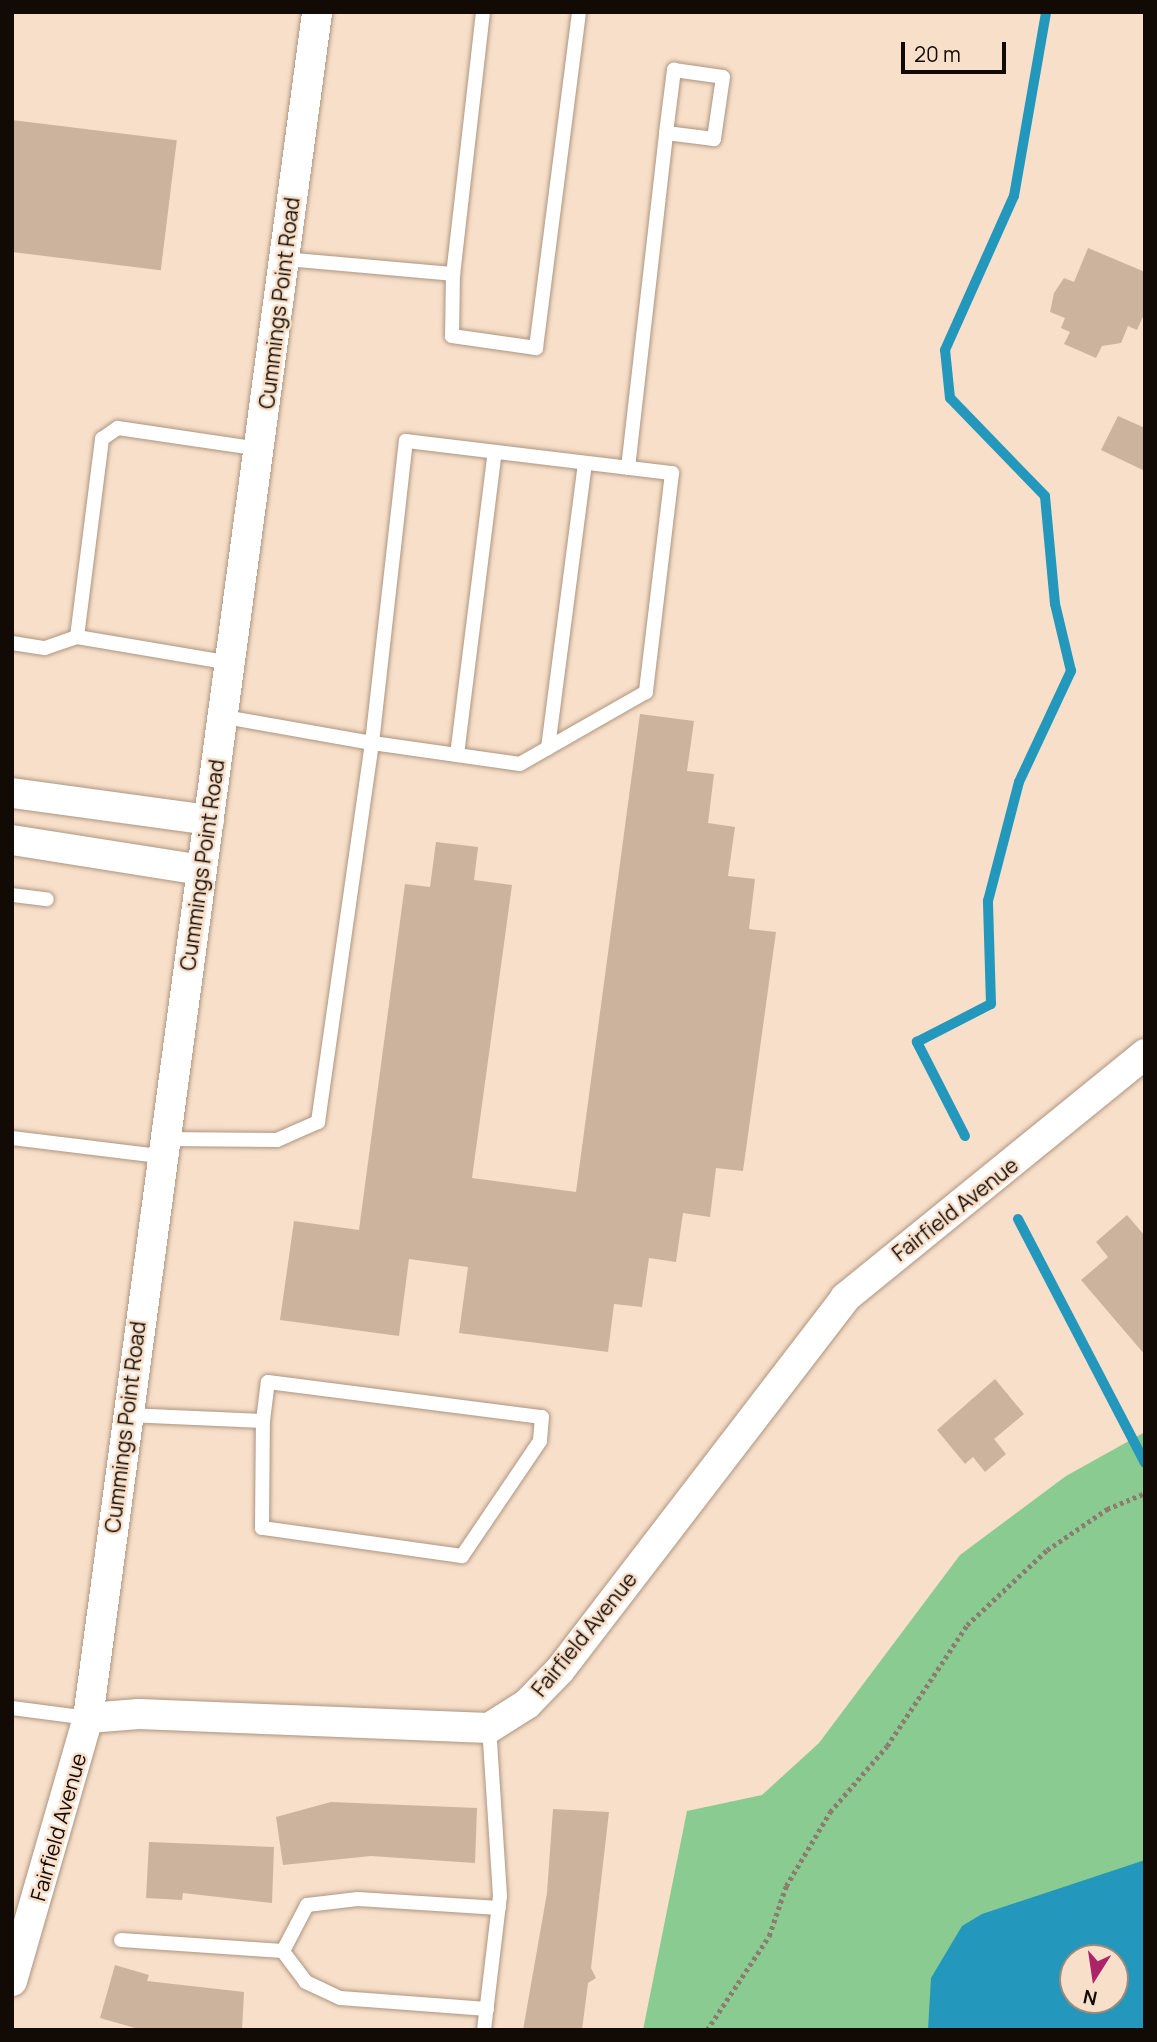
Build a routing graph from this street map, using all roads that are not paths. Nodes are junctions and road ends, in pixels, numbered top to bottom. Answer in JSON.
{"nodes":[{"id":1,"x":317,"y":12,"type":"edge"},
{"id":2,"x":483,"y":12,"type":"edge"},
{"id":3,"x":579,"y":12,"type":"edge"},
{"id":4,"x":666,"y":134,"type":"junction"},
{"id":5,"x":285,"y":259,"type":"junction"},
{"id":6,"x":453,"y":274,"type":"junction"},
{"id":7,"x":260,"y":449,"type":"junction"},
{"id":8,"x":495,"y":452,"type":"junction"},
{"id":9,"x":585,"y":463,"type":"junction"},
{"id":10,"x":628,"y":468,"type":"junction"},
{"id":11,"x":78,"y":638,"type":"junction"},
{"id":12,"x":12,"y":643,"type":"edge"},
{"id":13,"x":231,"y":663,"type":"junction"},
{"id":14,"x":224,"y":717,"type":"junction"},
{"id":15,"x":372,"y":743,"type":"junction"},
{"id":16,"x":548,"y":748,"type":"junction"},
{"id":17,"x":457,"y":755,"type":"junction"},
{"id":18,"x":12,"y":793,"type":"edge"},
{"id":19,"x":209,"y":820,"type":"junction"},
{"id":20,"x":12,"y":840,"type":"edge"},
{"id":21,"x":201,"y":870,"type":"junction"},
{"id":22,"x":12,"y":895,"type":"edge"},
{"id":23,"x":47,"y":899,"type":"dead end"},
{"id":24,"x":1145,"y":1054,"type":"edge"},
{"id":25,"x":12,"y":1138,"type":"edge"},
{"id":26,"x":160,"y":1147,"type":"junction"},
{"id":27,"x":126,"y":1415,"type":"junction"},
{"id":28,"x":263,"y":1421,"type":"junction"},
{"id":29,"x":12,"y":1709,"type":"edge"},
{"id":30,"x":88,"y":1718,"type":"junction"},
{"id":31,"x":489,"y":1728,"type":"junction"},
{"id":32,"x":499,"y":1908,"type":"junction"},
{"id":33,"x":121,"y":1940,"type":"dead end"},
{"id":34,"x":283,"y":1951,"type":"junction"},
{"id":35,"x":12,"y":1981,"type":"edge"},
{"id":36,"x":487,"y":2009,"type":"junction"},
{"id":37,"x":484,"y":2030,"type":"edge"}],
"edges":[{"from":1,"to":5,"type":"street","name":"Cummings Point Road"},
{"from":2,"to":6,"type":"lane"},
{"from":3,"to":6,"type":"lane"},
{"from":4,"to":4,"type":"lane"},
{"from":4,"to":10,"type":"lane"},
{"from":5,"to":6,"type":"lane"},
{"from":5,"to":7,"type":"street","name":"Cummings Point Road"},
{"from":7,"to":11,"type":"lane"},
{"from":7,"to":13,"type":"street","name":"Cummings Point Road"},
{"from":8,"to":9,"type":"lane"},
{"from":8,"to":15,"type":"lane"},
{"from":8,"to":17,"type":"lane"},
{"from":9,"to":10,"type":"lane"},
{"from":9,"to":16,"type":"lane"},
{"from":10,"to":16,"type":"lane"},
{"from":11,"to":12,"type":"lane"},
{"from":11,"to":13,"type":"lane"},
{"from":13,"to":14,"type":"street","name":"Cummings Point Road"},
{"from":14,"to":15,"type":"lane"},
{"from":14,"to":19,"type":"street","name":"Cummings Point Road"},
{"from":15,"to":17,"type":"lane"},
{"from":15,"to":26,"type":"lane"},
{"from":16,"to":17,"type":"lane"},
{"from":18,"to":19,"type":"street"},
{"from":19,"to":21,"type":"street","name":"Cummings Point Road"},
{"from":20,"to":21,"type":"street"},
{"from":21,"to":26,"type":"street","name":"Cummings Point Road"},
{"from":22,"to":23,"type":"lane"},
{"from":24,"to":31,"type":"street","name":"Fairfield Avenue"},
{"from":25,"to":26,"type":"lane"},
{"from":26,"to":27,"type":"street","name":"Cummings Point Road"},
{"from":27,"to":28,"type":"lane"},
{"from":27,"to":30,"type":"street","name":"Cummings Point Road"},
{"from":28,"to":28,"type":"lane"},
{"from":29,"to":30,"type":"lane"},
{"from":30,"to":31,"type":"street"},
{"from":30,"to":35,"type":"street","name":"Fairfield Avenue"},
{"from":31,"to":32,"type":"lane"},
{"from":32,"to":34,"type":"lane"},
{"from":32,"to":36,"type":"lane"},
{"from":33,"to":34,"type":"lane"},
{"from":34,"to":36,"type":"lane"},
{"from":36,"to":37,"type":"lane"}]}
